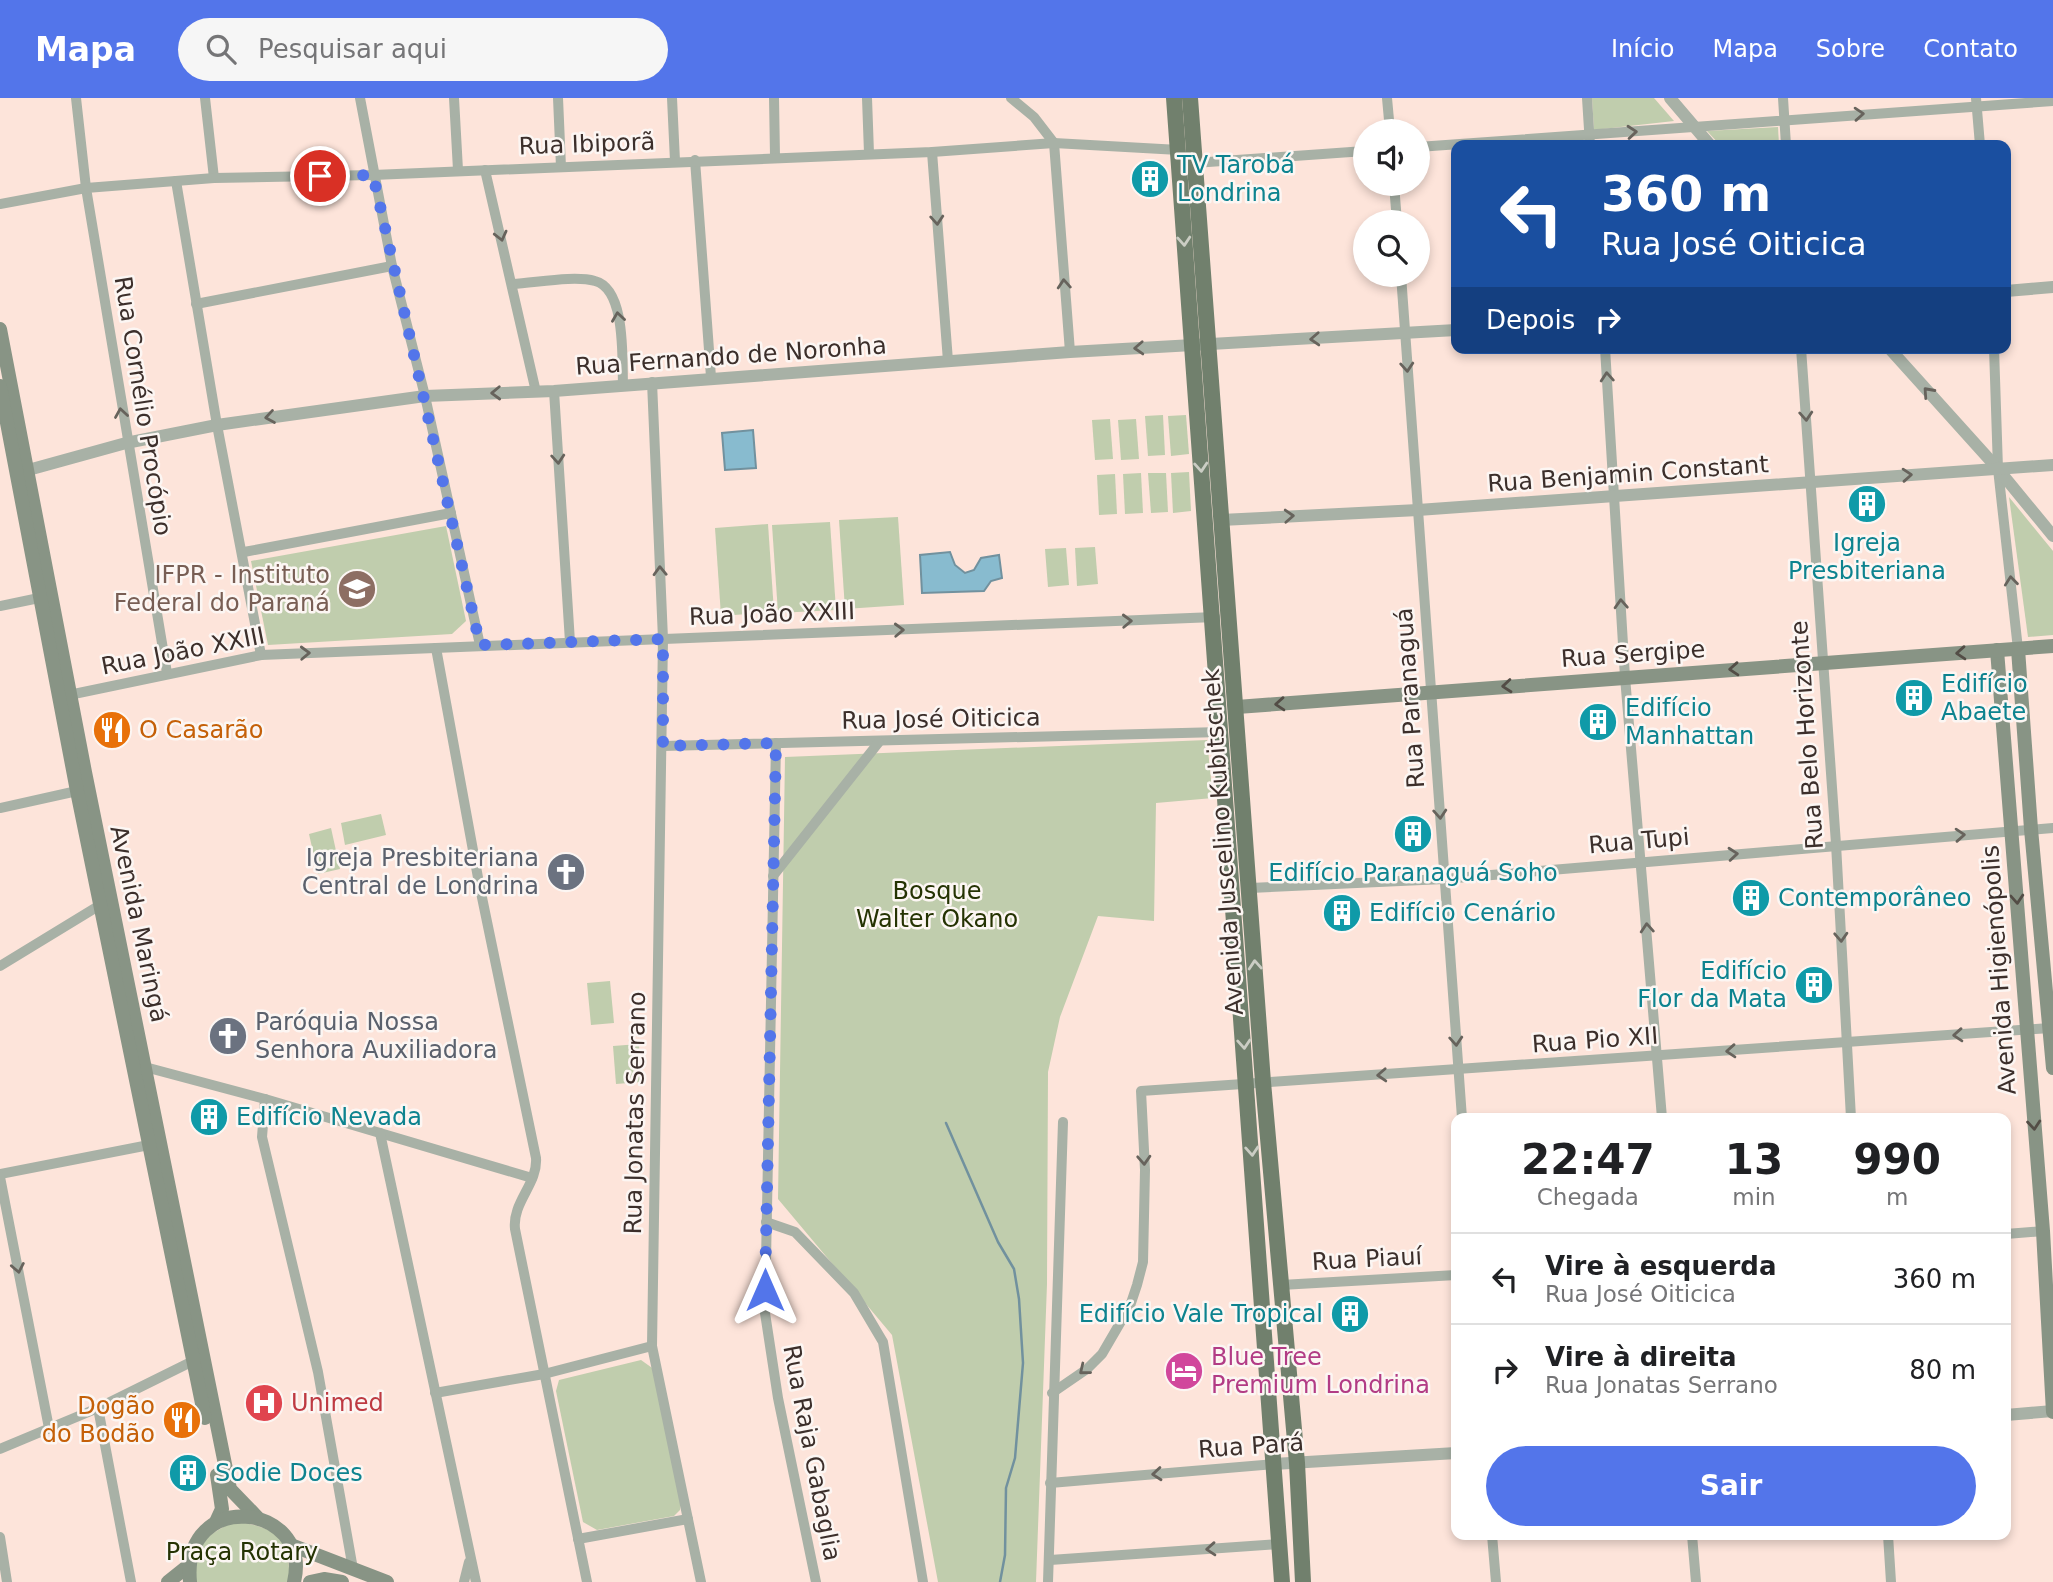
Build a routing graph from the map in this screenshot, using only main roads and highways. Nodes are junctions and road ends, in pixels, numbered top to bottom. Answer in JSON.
{"nodes":[{"id":1,"x":1174,"y":98,"type":"edge"},
{"id":2,"x":1190,"y":98,"type":"edge"},
{"id":3,"x":1192,"y":135,"type":"junction"},
{"id":4,"x":1177,"y":148,"type":"junction"},
{"id":5,"x":0,"y":329,"type":"edge"},
{"id":6,"x":1199,"y":346,"type":"junction"},
{"id":7,"x":0,"y":386,"type":"edge"},
{"id":8,"x":2,"y":408,"type":"edge"},
{"id":9,"x":22,"y":471,"type":"junction"},
{"id":10,"x":1221,"y":616,"type":"junction"},
{"id":11,"x":2053,"y":646,"type":"edge"},
{"id":12,"x":2018,"y":649,"type":"junction"},
{"id":13,"x":1997,"y":650,"type":"junction"},
{"id":14,"x":2021,"y":697,"type":"junction"},
{"id":15,"x":2002,"y":698,"type":"junction"},
{"id":16,"x":1237,"y":707,"type":"junction"},
{"id":17,"x":106,"y":901,"type":"junction"},
{"id":18,"x":2052,"y":1028,"type":"edge"},
{"id":19,"x":2053,"y":1068,"type":"edge"},
{"id":20,"x":1255,"y":1082,"type":"junction"},
{"id":21,"x":155,"y":1144,"type":"junction"},
{"id":22,"x":1254,"y":1177,"type":"junction"},
{"id":23,"x":2048,"y":1231,"type":"edge"},
{"id":24,"x":1280,"y":1285,"type":"junction"},
{"id":25,"x":2053,"y":1411,"type":"edge"},
{"id":26,"x":257,"y":1517,"type":"junction"},
{"id":27,"x":216,"y":1522,"type":"junction"},
{"id":28,"x":290,"y":1545,"type":"junction"},
{"id":29,"x":188,"y":1566,"type":"junction"},
{"id":30,"x":168,"y":1582,"type":"edge"},
{"id":31,"x":190,"y":1582,"type":"edge"},
{"id":32,"x":294,"y":1582,"type":"edge"},
{"id":33,"x":310,"y":1582,"type":"edge"},
{"id":34,"x":342,"y":1582,"type":"edge"},
{"id":35,"x":387,"y":1582,"type":"edge"},
{"id":36,"x":1282,"y":1582,"type":"edge"},
{"id":37,"x":1303,"y":1582,"type":"edge"}],
"edges":[{"from":1,"to":4,"type":"main road","name":"Avenida Juscelino Kubitschek"},
{"from":2,"to":3,"type":"main road","name":"Avenida Juscelino Kubitschek"},
{"from":3,"to":4,"type":"main road"},
{"from":3,"to":6,"type":"main road","name":"Avenida Juscelino Kubitschek"},
{"from":4,"to":6,"type":"main road","name":"Avenida Juscelino Kubitschek","one_way":true},
{"from":5,"to":9,"type":"main road","name":"Avenida Maringá"},
{"from":6,"to":10,"type":"main road","name":"Avenida Juscelino Kubitschek"},
{"from":7,"to":8,"type":"main road","name":"Avenida Maringá"},
{"from":8,"to":9,"type":"main road","name":"Avenida Maringá"},
{"from":9,"to":17,"type":"main road","name":"Avenida Maringá"},
{"from":9,"to":17,"type":"main road","name":"Avenida Maringá"},
{"from":10,"to":16,"type":"main road","name":"Avenida Juscelino Kubitschek"},
{"from":10,"to":20,"type":"main road","name":"Avenida Juscelino Kubitschek","one_way":true},
{"from":11,"to":12,"type":"main road","name":"Rua Sergipe"},
{"from":12,"to":13,"type":"main road","name":"Rua Sergipe"},
{"from":12,"to":14,"type":"main road","name":"Avenida Higienópolis"},
{"from":13,"to":15,"type":"main road","name":"Avenida Higienópolis"},
{"from":13,"to":16,"type":"main road","name":"Rua Sergipe","one_way":true},
{"from":14,"to":15,"type":"main road"},
{"from":14,"to":18,"type":"main road","name":"Avenida Higienópolis"},
{"from":15,"to":23,"type":"main road","name":"Avenida Higienópolis","one_way":true},
{"from":20,"to":16,"type":"main road","name":"Avenida Juscelino Kubitschek","one_way":true},
{"from":17,"to":21,"type":"main road","name":"Avenida Maringá"},
{"from":17,"to":21,"type":"main road","name":"Avenida Maringá"},
{"from":18,"to":19,"type":"main road","name":"Avenida Higienópolis"},
{"from":20,"to":22,"type":"main road","name":"Avenida Juscelino Kubitschek","one_way":true},
{"from":20,"to":24,"type":"main road","name":"Avenida Juscelino Kubitschek"},
{"from":21,"to":26,"type":"main road","name":"Avenida Maringá"},
{"from":21,"to":27,"type":"main road","name":"Avenida Maringá"},
{"from":22,"to":24,"type":"main road"},
{"from":22,"to":36,"type":"main road","name":"Avenida Juscelino Kubitschek"},
{"from":23,"to":25,"type":"main road","name":"Avenida Higienópolis"},
{"from":24,"to":37,"type":"main road","name":"Avenida Juscelino Kubitschek"},
{"from":26,"to":27,"type":"main road"},
{"from":26,"to":28,"type":"main road"},
{"from":27,"to":29,"type":"main road"},
{"from":28,"to":32,"type":"main road"},
{"from":28,"to":35,"type":"main road"},
{"from":29,"to":30,"type":"main road"},
{"from":29,"to":31,"type":"main road"},
{"from":33,"to":34,"type":"main road"}]}
